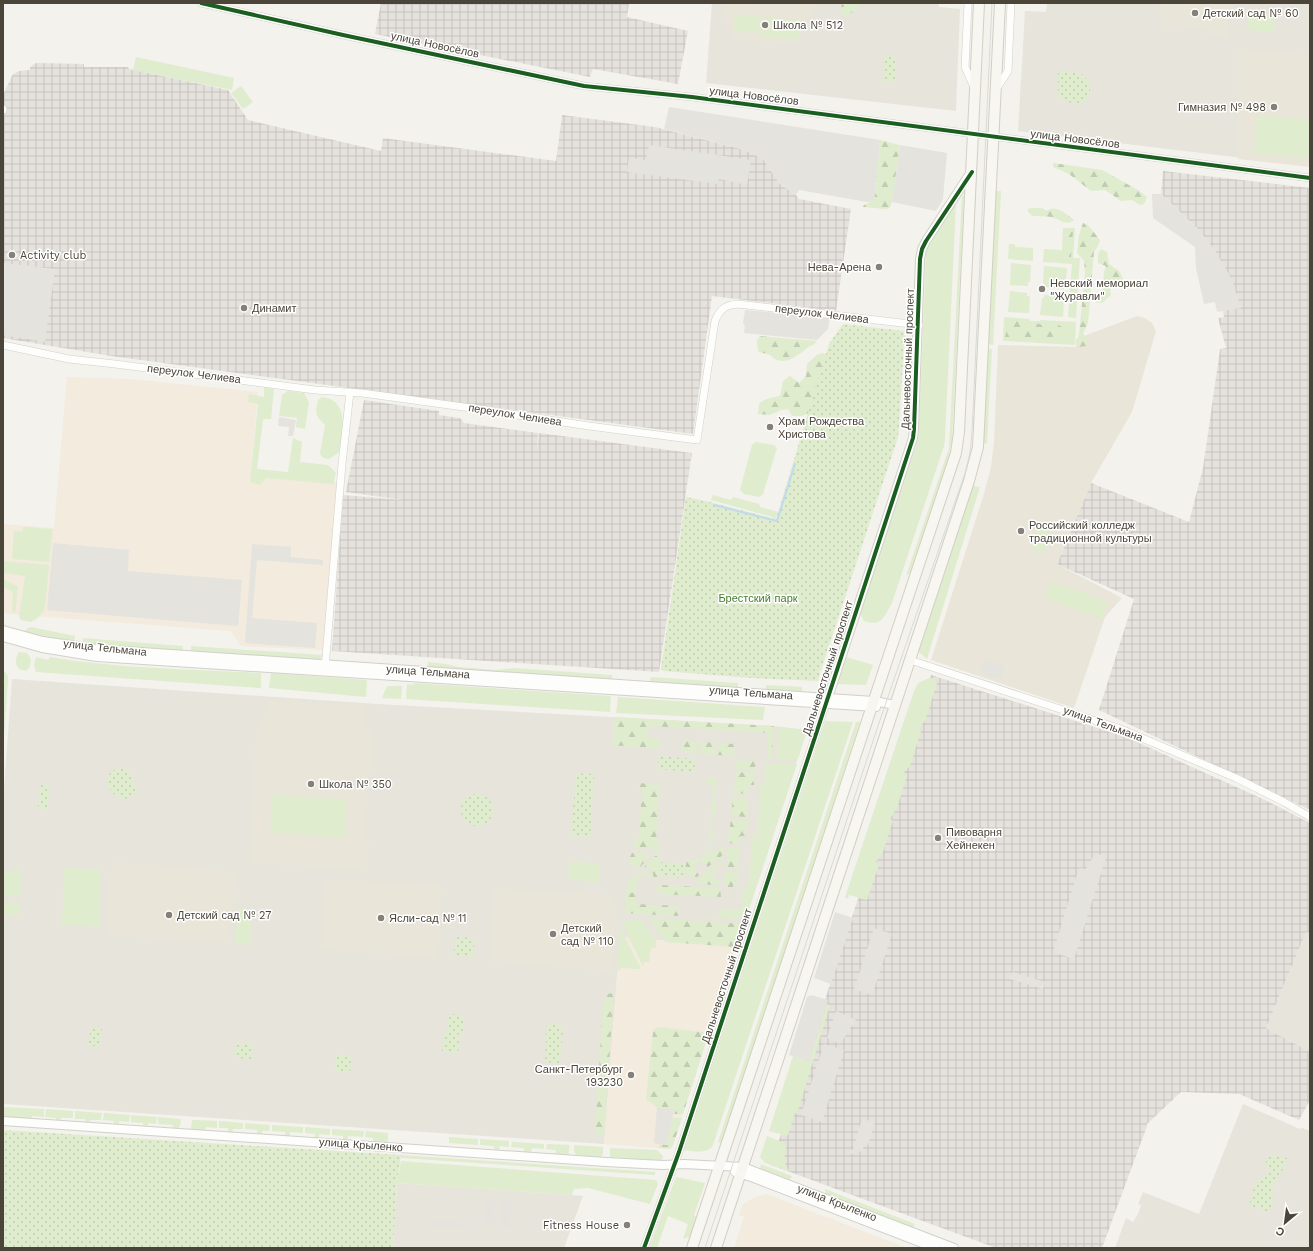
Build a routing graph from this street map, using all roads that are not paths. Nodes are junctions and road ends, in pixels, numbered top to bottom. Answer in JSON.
{"nodes":[{"id":1,"x":201,"y":3,"type":"edge"},
{"id":2,"x":968,"y":3,"type":"edge"},
{"id":3,"x":979,"y":3,"type":"edge"},
{"id":4,"x":1000,"y":3,"type":"edge"},
{"id":5,"x":1011,"y":3,"type":"edge"},
{"id":6,"x":975,"y":89,"type":"junction"},
{"id":7,"x":996,"y":90,"type":"junction"},
{"id":8,"x":973,"y":134,"type":"junction"},
{"id":9,"x":994,"y":137,"type":"junction"},
{"id":10,"x":972,"y":172,"type":"junction"},
{"id":11,"x":1310,"y":178,"type":"edge"},
{"id":12,"x":918,"y":325,"type":"junction"},
{"id":13,"x":3,"y":345,"type":"edge"},
{"id":14,"x":350,"y":392,"type":"junction"},
{"id":15,"x":3,"y":630,"type":"edge"},
{"id":16,"x":3,"y":637,"type":"edge"},
{"id":17,"x":910,"y":660,"type":"junction"},
{"id":18,"x":326,"y":668,"type":"junction"},
{"id":19,"x":826,"y":701,"type":"junction"},
{"id":20,"x":872,"y":704,"type":"junction"},
{"id":21,"x":895,"y":705,"type":"junction"},
{"id":22,"x":1310,"y":817,"type":"edge"},
{"id":23,"x":3,"y":1121,"type":"edge"},
{"id":24,"x":674,"y":1165,"type":"junction"},
{"id":25,"x":719,"y":1166,"type":"junction"},
{"id":26,"x":741,"y":1170,"type":"junction"},
{"id":27,"x":644,"y":1248,"type":"edge"},
{"id":28,"x":692,"y":1248,"type":"edge"},
{"id":29,"x":716,"y":1248,"type":"edge"},
{"id":30,"x":935,"y":1248,"type":"edge"},
{"id":31,"x":954,"y":1248,"type":"edge"}],
"edges":[{"from":1,"to":8,"type":"street","name":"улица Новосёлов"},
{"from":2,"to":6,"type":"street"},
{"from":3,"to":6,"type":"main road"},
{"from":4,"to":7,"type":"main road"},
{"from":5,"to":7,"type":"street"},
{"from":6,"to":8,"type":"main road"},
{"from":7,"to":9,"type":"main road"},
{"from":8,"to":9,"type":"street","name":"улица Новосёлов"},
{"from":8,"to":10,"type":"main road"},
{"from":9,"to":11,"type":"street","name":"улица Новосёлов"},
{"from":9,"to":17,"type":"main road"},
{"from":10,"to":12,"type":"street","name":"Дальневосточный проспект"},
{"from":10,"to":20,"type":"main road"},
{"from":12,"to":14,"type":"street","name":"переулок Челиева"},
{"from":12,"to":19,"type":"street","name":"Дальневосточный проспект"},
{"from":13,"to":14,"type":"street","name":"переулок Челиева"},
{"from":14,"to":18,"type":"street"},
{"from":15,"to":18,"type":"street","name":"улица Тельмана"},
{"from":16,"to":18,"type":"street","name":"улица Тельмана"},
{"from":17,"to":21,"type":"main road"},
{"from":17,"to":22,"type":"street","name":"улица Тельмана"},
{"from":18,"to":19,"type":"street","name":"улица Тельмана"},
{"from":19,"to":20,"type":"street","name":"улица Тельмана"},
{"from":19,"to":24,"type":"street","name":"Дальневосточный проспект"},
{"from":20,"to":21,"type":"street","name":"улица Тельмана"},
{"from":20,"to":25,"type":"main road"},
{"from":21,"to":26,"type":"main road"},
{"from":23,"to":24,"type":"street","name":"улица Крыленко"},
{"from":24,"to":25,"type":"street","name":"улица Крыленко"},
{"from":24,"to":27,"type":"street","name":"Дальневосточный проспект"},
{"from":25,"to":26,"type":"street","name":"улица Крыленко"},
{"from":25,"to":28,"type":"main road"},
{"from":26,"to":29,"type":"main road"},
{"from":26,"to":30,"type":"street","name":"улица Крыленко"},
{"from":26,"to":31,"type":"street","name":"улица Крыленко"}]}
